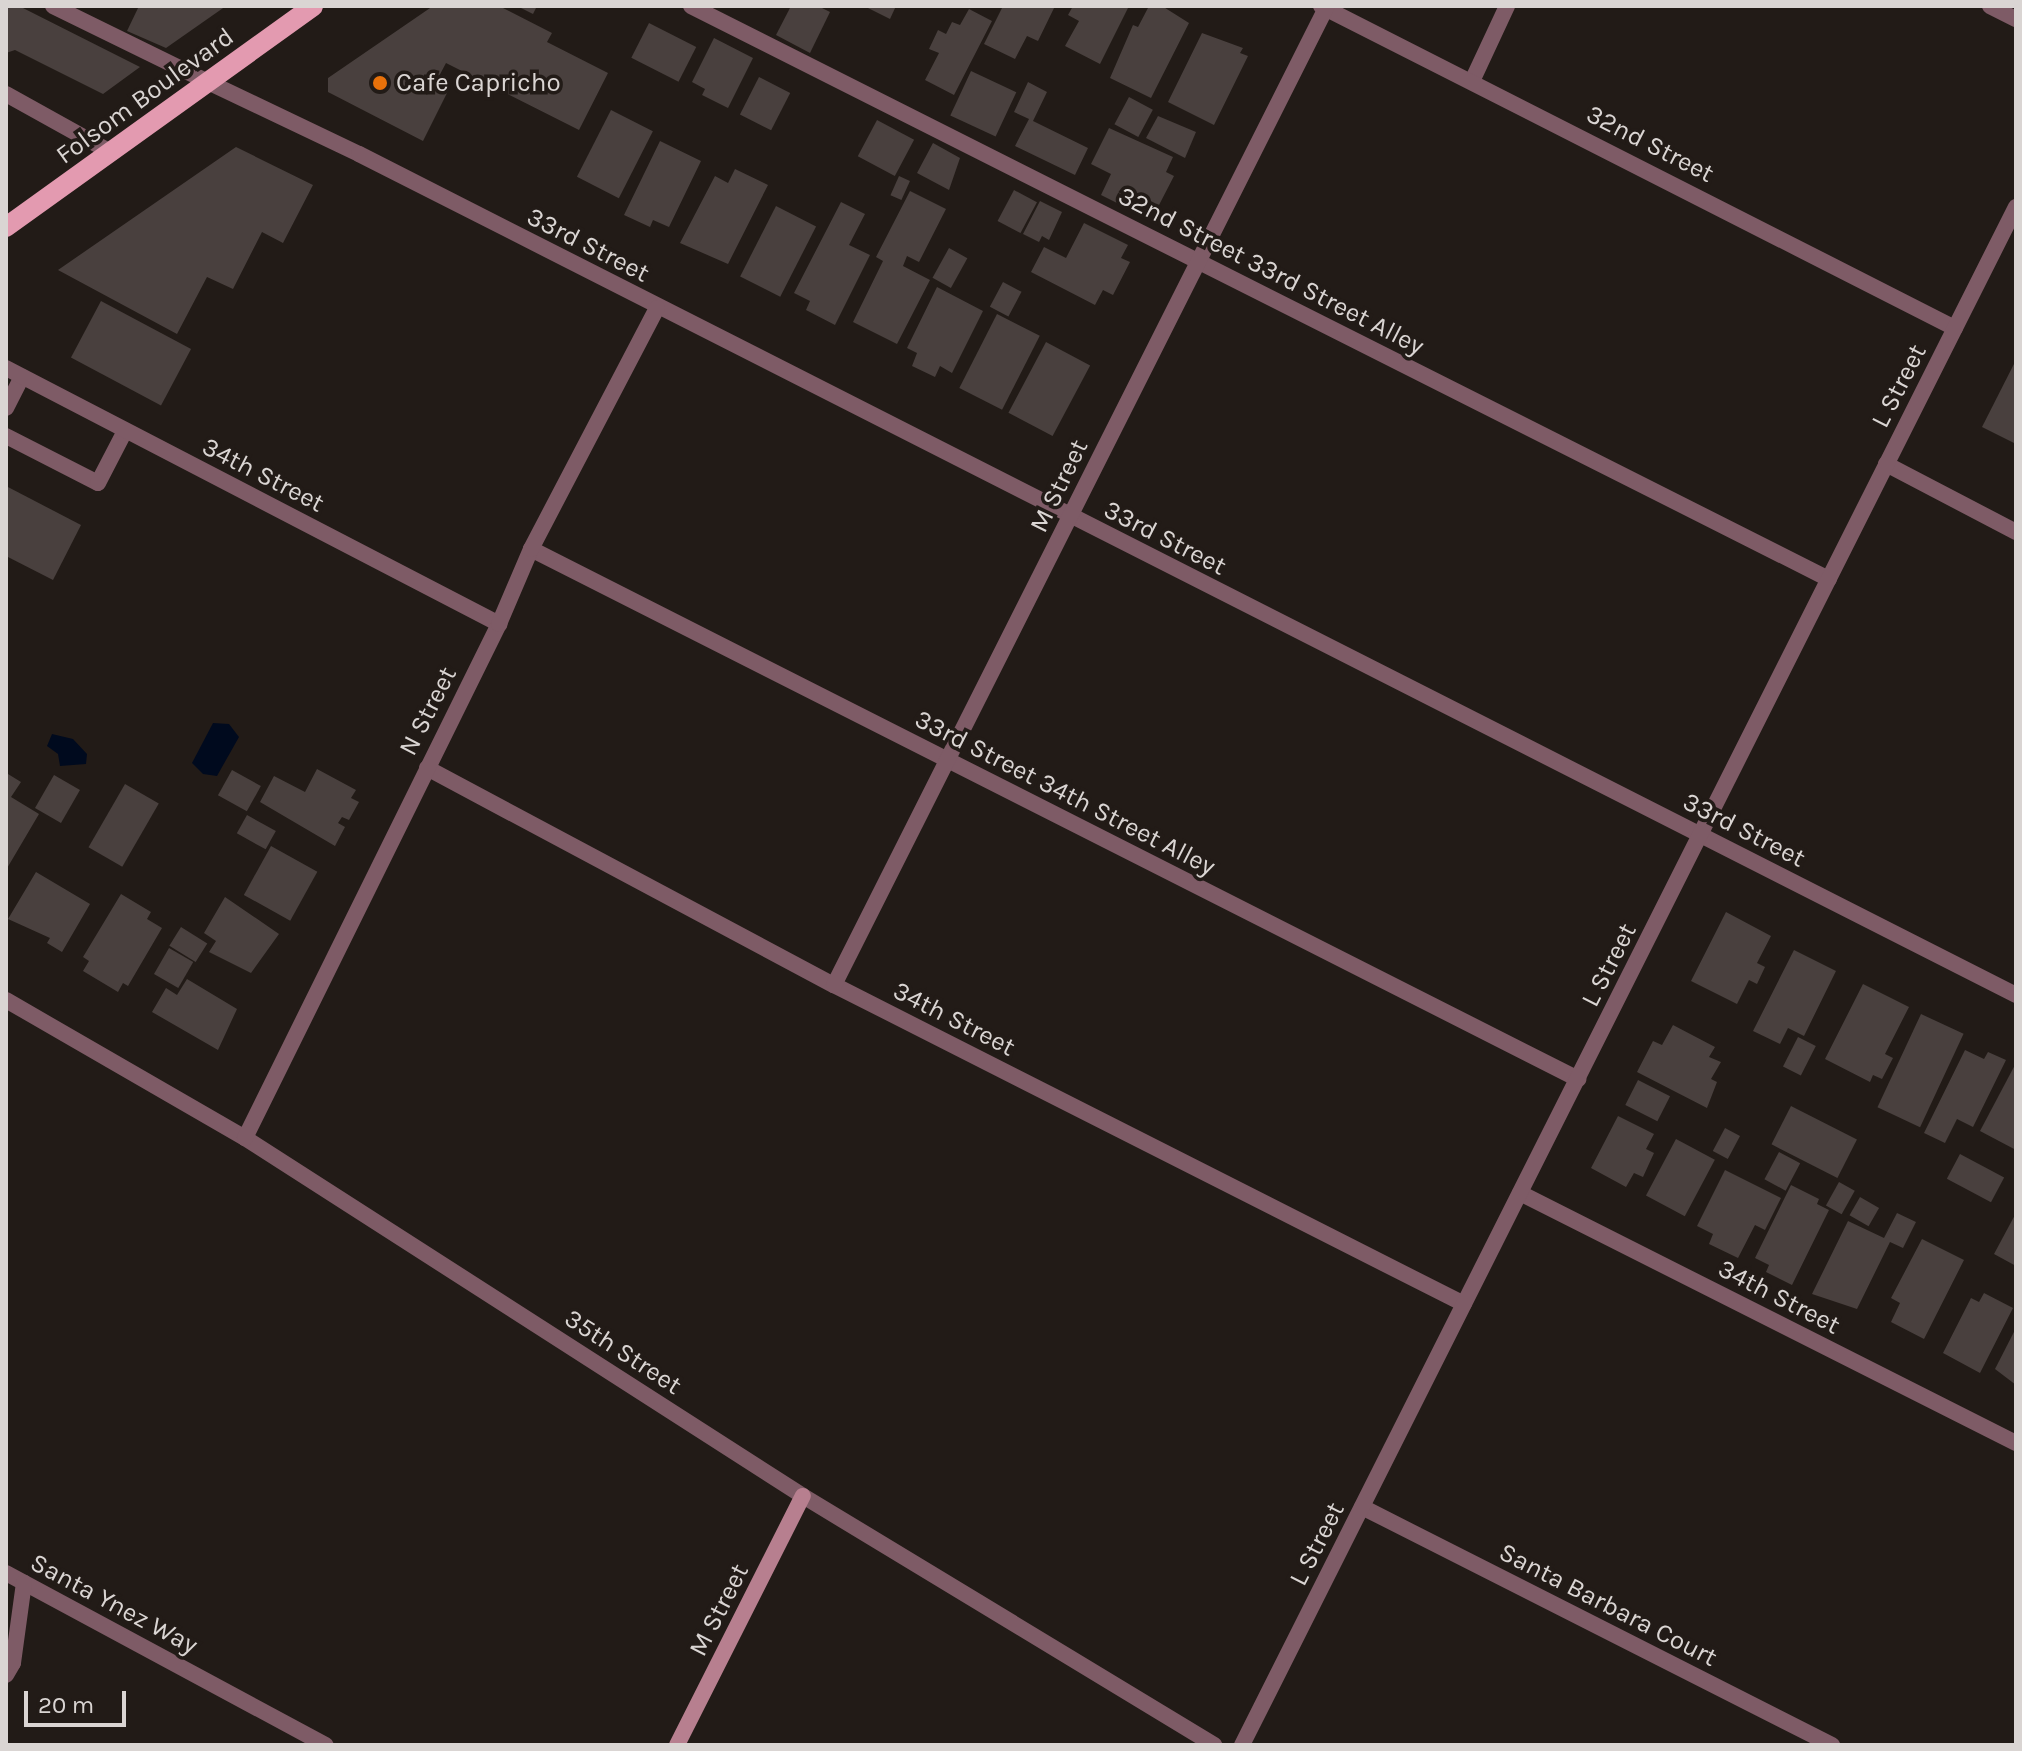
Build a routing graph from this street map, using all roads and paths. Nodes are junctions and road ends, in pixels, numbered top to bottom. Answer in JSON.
{"nodes":[{"id":1,"x":53,"y":6,"type":"edge"},
{"id":2,"x":313,"y":6,"type":"edge"},
{"id":3,"x":691,"y":6,"type":"edge"},
{"id":4,"x":1507,"y":6,"type":"edge"},
{"id":5,"x":1990,"y":6,"type":"edge"},
{"id":6,"x":1324,"y":7,"type":"edge"},
{"id":7,"x":86,"y":13,"type":"edge"},
{"id":8,"x":2016,"y":19,"type":"edge"},
{"id":9,"x":1473,"y":79,"type":"junction"},
{"id":10,"x":208,"y":82,"type":"junction"},
{"id":11,"x":6,"y":94,"type":"edge"},
{"id":12,"x":112,"y":153,"type":"junction"},
{"id":13,"x":2016,"y":207,"type":"edge"},
{"id":14,"x":9,"y":221,"type":"edge"},
{"id":15,"x":1197,"y":261,"type":"junction"},
{"id":16,"x":657,"y":308,"type":"junction"},
{"id":17,"x":1955,"y":328,"type":"junction"},
{"id":18,"x":6,"y":368,"type":"edge"},
{"id":19,"x":22,"y":377,"type":"junction"},
{"id":20,"x":6,"y":408,"type":"edge"},
{"id":21,"x":125,"y":431,"type":"junction"},
{"id":22,"x":6,"y":436,"type":"edge"},
{"id":23,"x":1886,"y":464,"type":"junction"},
{"id":24,"x":1070,"y":517,"type":"junction"},
{"id":25,"x":2016,"y":532,"type":"edge"},
{"id":26,"x":531,"y":549,"type":"junction"},
{"id":27,"x":1829,"y":579,"type":"junction"},
{"id":28,"x":499,"y":624,"type":"junction"},
{"id":29,"x":947,"y":760,"type":"junction"},
{"id":30,"x":427,"y":768,"type":"junction"},
{"id":31,"x":1702,"y":835,"type":"junction"},
{"id":32,"x":834,"y":985,"type":"junction"},
{"id":33,"x":2016,"y":995,"type":"edge"},
{"id":34,"x":6,"y":1000,"type":"edge"},
{"id":35,"x":1578,"y":1079,"type":"junction"},
{"id":36,"x":245,"y":1138,"type":"junction"},
{"id":37,"x":1520,"y":1193,"type":"junction"},
{"id":38,"x":1464,"y":1304,"type":"junction"},
{"id":39,"x":2016,"y":1443,"type":"edge"},
{"id":40,"x":803,"y":1496,"type":"junction"},
{"id":41,"x":1362,"y":1507,"type":"junction"},
{"id":42,"x":6,"y":1573,"type":"edge"},
{"id":43,"x":24,"y":1583,"type":"junction"},
{"id":44,"x":6,"y":1598,"type":"edge"},
{"id":45,"x":6,"y":1675,"type":"edge"},
{"id":46,"x":680,"y":1744,"type":"edge"},
{"id":47,"x":326,"y":1745,"type":"edge"},
{"id":48,"x":1214,"y":1745,"type":"edge"},
{"id":49,"x":1242,"y":1745,"type":"edge"},
{"id":50,"x":1832,"y":1745,"type":"edge"}],
"edges":[{"from":1,"to":7,"type":"street"},
{"from":2,"to":10,"type":"main road","name":"Folsom Boulevard"},
{"from":3,"to":15,"type":"street","name":"32nd Street 33rd Street Alley"},
{"from":4,"to":9,"type":"street"},
{"from":5,"to":8,"type":"street"},
{"from":6,"to":9,"type":"street","name":"32nd Street"},
{"from":6,"to":15,"type":"street","name":"M Street"},
{"from":7,"to":10,"type":"street"},
{"from":9,"to":17,"type":"street","name":"32nd Street"},
{"from":10,"to":12,"type":"main road","name":"Folsom Boulevard"},
{"from":10,"to":16,"type":"street","name":"33rd Street"},
{"from":11,"to":12,"type":"street"},
{"from":12,"to":14,"type":"main road","name":"Folsom Boulevard"},
{"from":13,"to":17,"type":"street","name":"L Street"},
{"from":15,"to":24,"type":"street","name":"M Street"},
{"from":15,"to":27,"type":"street","name":"32nd Street 33rd Street Alley"},
{"from":16,"to":24,"type":"street","name":"33rd Street"},
{"from":16,"to":26,"type":"street","name":"N Street"},
{"from":17,"to":23,"type":"street","name":"L Street"},
{"from":18,"to":19,"type":"street","name":"34th Street"},
{"from":19,"to":20,"type":"street"},
{"from":19,"to":21,"type":"street","name":"34th Street"},
{"from":21,"to":22,"type":"street"},
{"from":21,"to":28,"type":"street","name":"34th Street"},
{"from":23,"to":25,"type":"street"},
{"from":23,"to":27,"type":"street","name":"L Street"},
{"from":24,"to":29,"type":"street","name":"M Street"},
{"from":24,"to":31,"type":"street","name":"33rd Street"},
{"from":26,"to":28,"type":"street","name":"N Street"},
{"from":26,"to":29,"type":"street","name":"33rd Street 34th Street Alley"},
{"from":27,"to":31,"type":"street","name":"L Street"},
{"from":28,"to":30,"type":"street","name":"N Street"},
{"from":29,"to":32,"type":"street","name":"M Street"},
{"from":29,"to":35,"type":"street","name":"33rd Street 34th Street Alley"},
{"from":30,"to":32,"type":"street","name":"34th Street"},
{"from":30,"to":36,"type":"street","name":"N Street"},
{"from":31,"to":33,"type":"street","name":"33rd Street"},
{"from":31,"to":35,"type":"street","name":"L Street"},
{"from":32,"to":38,"type":"street","name":"34th Street"},
{"from":34,"to":36,"type":"street","name":"35th Street"},
{"from":35,"to":37,"type":"street","name":"L Street"},
{"from":36,"to":40,"type":"street","name":"35th Street"},
{"from":37,"to":38,"type":"street","name":"L Street"},
{"from":37,"to":39,"type":"street","name":"34th Street"},
{"from":38,"to":41,"type":"street","name":"L Street"},
{"from":40,"to":46,"type":"street","name":"M Street"},
{"from":40,"to":48,"type":"street","name":"35th Street"},
{"from":41,"to":49,"type":"street","name":"L Street"},
{"from":41,"to":50,"type":"street","name":"Santa Barbara Court"},
{"from":42,"to":43,"type":"street","name":"Santa Ynez Way"},
{"from":43,"to":44,"type":"street"},
{"from":43,"to":45,"type":"street"},
{"from":43,"to":47,"type":"street","name":"Santa Ynez Way"}]}
